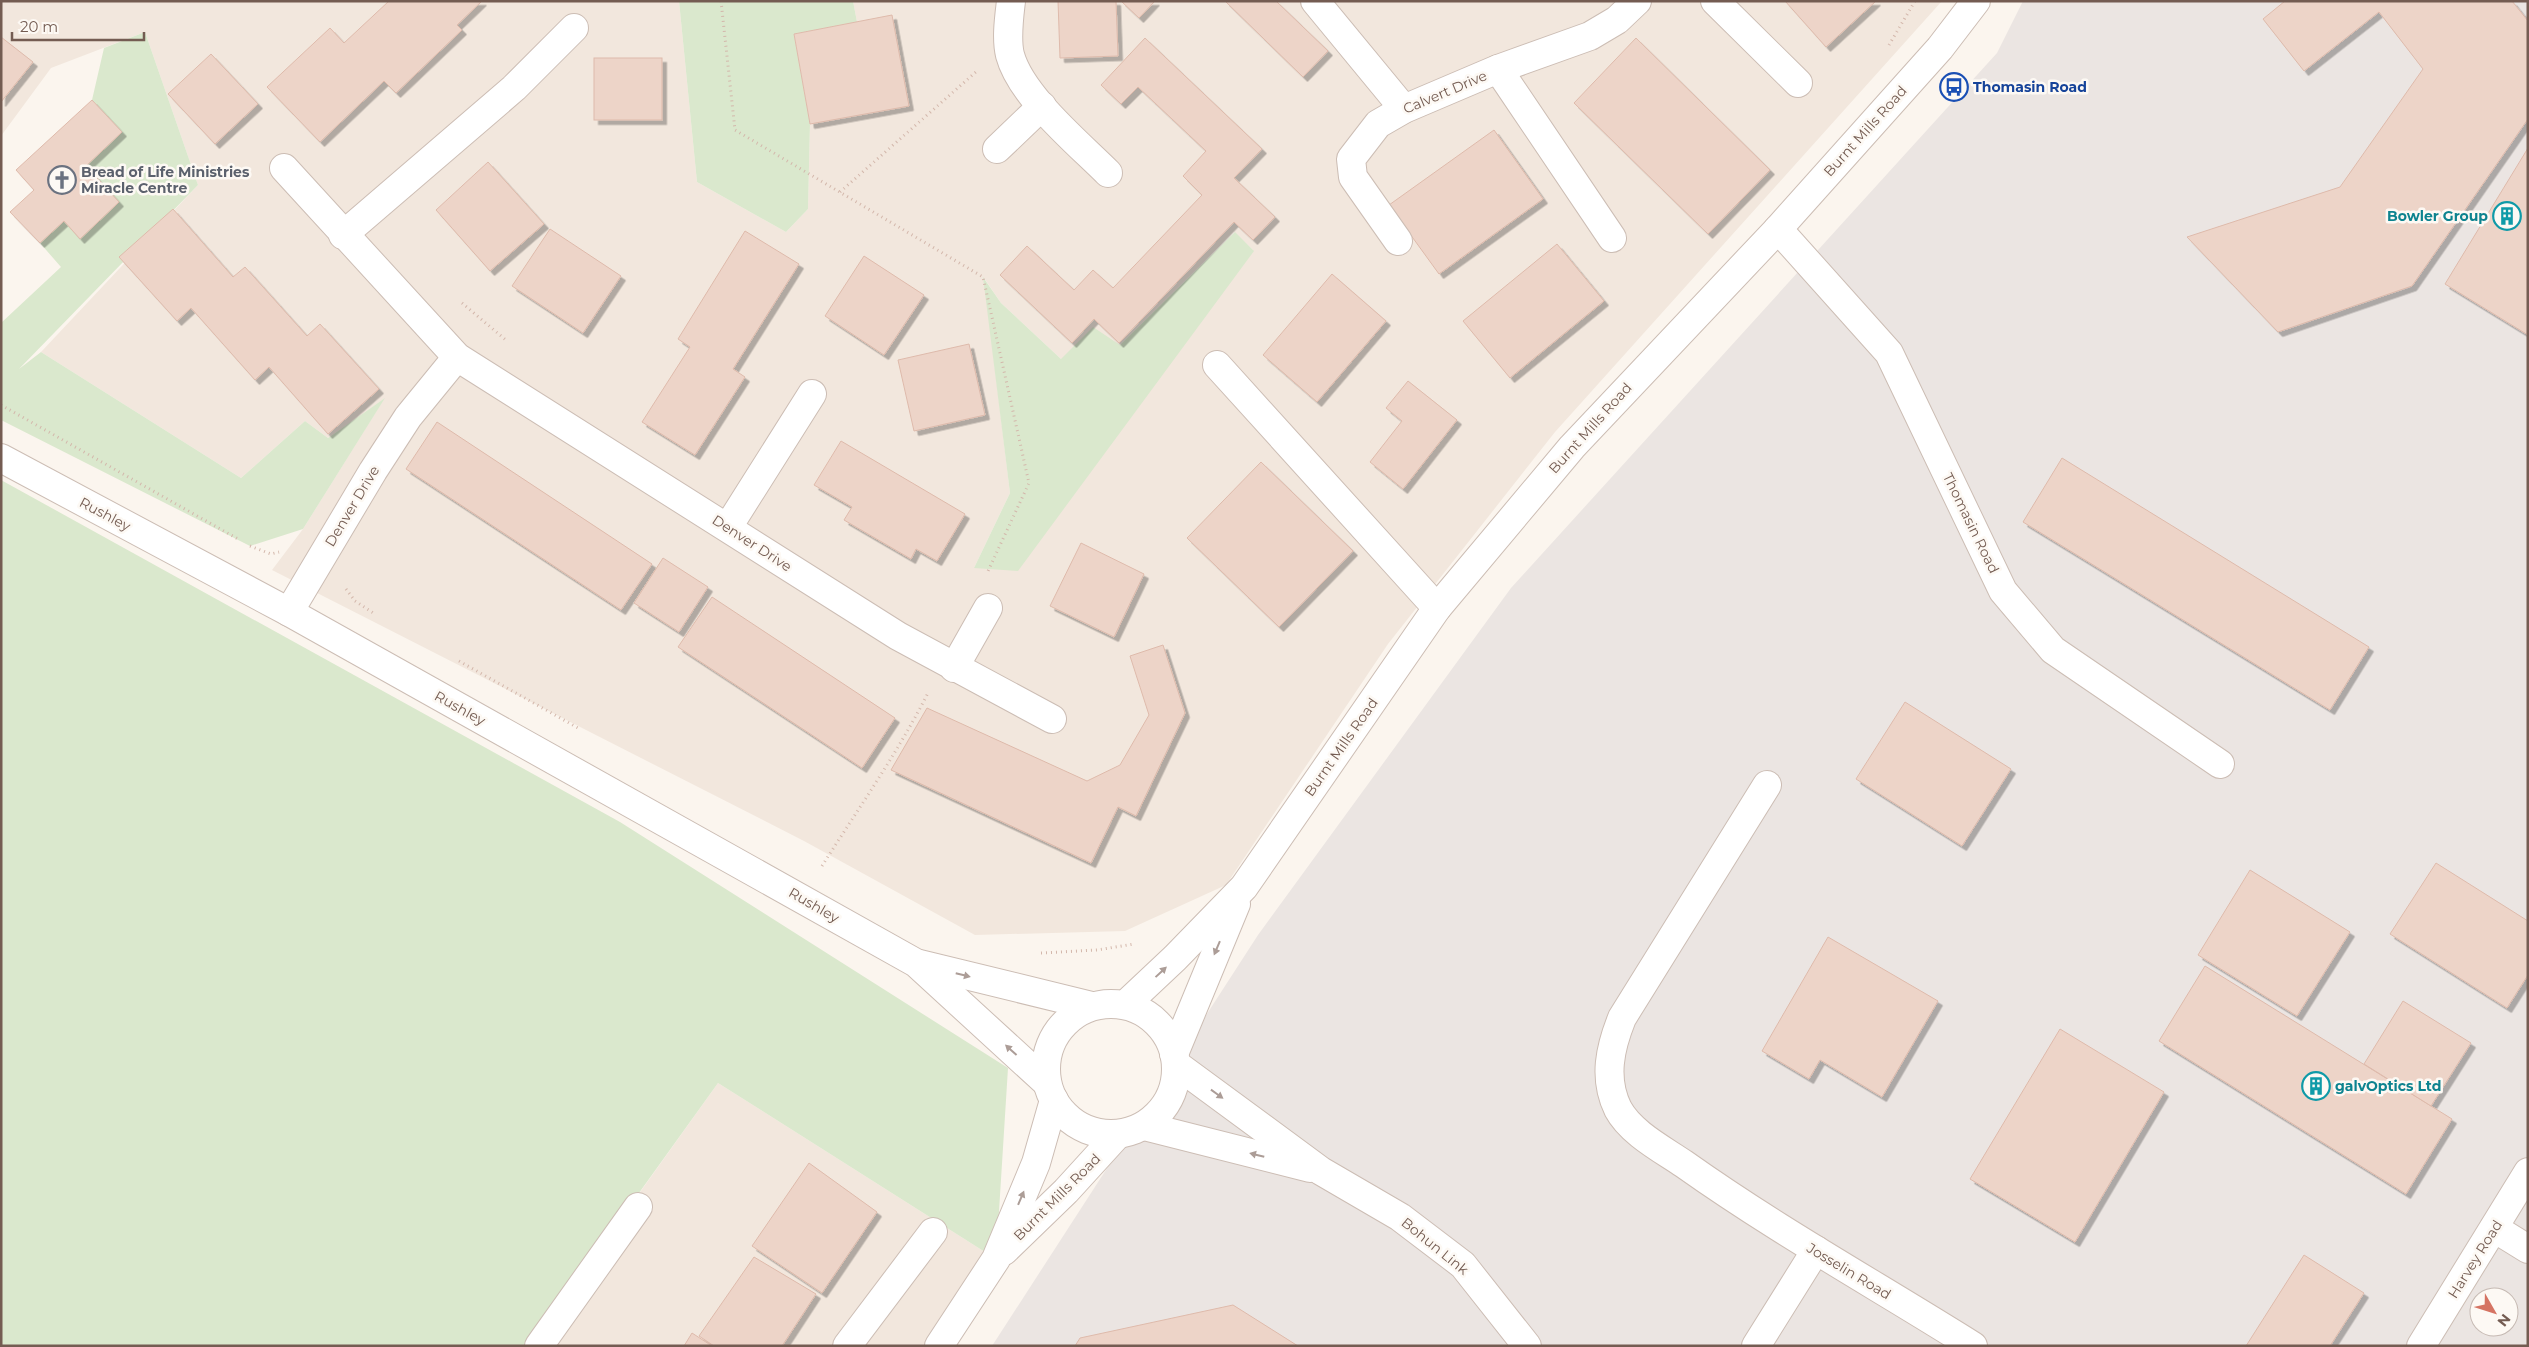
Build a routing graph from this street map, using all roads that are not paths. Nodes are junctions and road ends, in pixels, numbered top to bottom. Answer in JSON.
{"nodes":[{"id":1,"x":1011,"y":1,"type":"edge"},
{"id":2,"x":1315,"y":1,"type":"edge"},
{"id":3,"x":1637,"y":1,"type":"edge"},
{"id":4,"x":1715,"y":1,"type":"edge"},
{"id":5,"x":1976,"y":1,"type":"edge"},
{"id":6,"x":574,"y":28,"type":"dead end"},
{"id":7,"x":1498,"y":69,"type":"junction"},
{"id":8,"x":1798,"y":83,"type":"dead end"},
{"id":9,"x":1042,"y":106,"type":"junction"},
{"id":10,"x":1404,"y":109,"type":"junction"},
{"id":11,"x":997,"y":150,"type":"dead end"},
{"id":12,"x":284,"y":168,"type":"dead end"},
{"id":13,"x":1108,"y":174,"type":"dead end"},
{"id":14,"x":1778,"y":230,"type":"junction"},
{"id":15,"x":343,"y":235,"type":"junction"},
{"id":16,"x":1612,"y":238,"type":"dead end"},
{"id":17,"x":1398,"y":241,"type":"dead end"},
{"id":18,"x":457,"y":357,"type":"junction"},
{"id":19,"x":1217,"y":365,"type":"dead end"},
{"id":20,"x":812,"y":394,"type":"dead end"},
{"id":21,"x":1,"y":458,"type":"edge"},
{"id":22,"x":728,"y":527,"type":"junction"},
{"id":23,"x":988,"y":608,"type":"dead end"},
{"id":24,"x":1437,"y":608,"type":"junction"},
{"id":25,"x":289,"y":612,"type":"junction"},
{"id":26,"x":954,"y":668,"type":"junction"},
{"id":27,"x":1052,"y":720,"type":"dead end"},
{"id":28,"x":2220,"y":764,"type":"dead end"},
{"id":29,"x":1767,"y":785,"type":"dead end"},
{"id":30,"x":1244,"y":887,"type":"junction"},
{"id":31,"x":916,"y":963,"type":"junction"},
{"id":32,"x":1125,"y":1005,"type":"junction"},
{"id":33,"x":1092,"y":1006,"type":"junction"},
{"id":34,"x":1175,"y":1060,"type":"junction"},
{"id":35,"x":1050,"y":1092,"type":"junction"},
{"id":36,"x":1131,"y":1130,"type":"junction"},
{"id":37,"x":1321,"y":1171,"type":"junction"},
{"id":38,"x":2528,"y":1172,"type":"edge"},
{"id":39,"x":638,"y":1207,"type":"dead end"},
{"id":40,"x":2494,"y":1228,"type":"junction"},
{"id":41,"x":933,"y":1232,"type":"dead end"},
{"id":42,"x":2528,"y":1249,"type":"edge"},
{"id":43,"x":1816,"y":1250,"type":"junction"},
{"id":44,"x":996,"y":1259,"type":"junction"},
{"id":45,"x":1970,"y":1345,"type":"edge"},
{"id":46,"x":539,"y":1346,"type":"edge"},
{"id":47,"x":847,"y":1346,"type":"edge"},
{"id":48,"x":939,"y":1346,"type":"edge"},
{"id":49,"x":1527,"y":1346,"type":"edge"},
{"id":50,"x":1756,"y":1346,"type":"edge"},
{"id":51,"x":2421,"y":1346,"type":"edge"}],
"edges":[{"from":1,"to":9,"type":"street"},
{"from":2,"to":10,"type":"street"},
{"from":3,"to":7,"type":"street","name":"Calvert Drive"},
{"from":4,"to":8,"type":"street"},
{"from":5,"to":14,"type":"street","name":"Burnt Mills Road"},
{"from":6,"to":15,"type":"street"},
{"from":7,"to":10,"type":"street","name":"Calvert Drive"},
{"from":7,"to":16,"type":"street"},
{"from":9,"to":11,"type":"street"},
{"from":9,"to":13,"type":"street"},
{"from":10,"to":17,"type":"street","name":"Calvert Drive"},
{"from":12,"to":15,"type":"street","name":"Denver Drive"},
{"from":14,"to":24,"type":"street","name":"Burnt Mills Road"},
{"from":14,"to":28,"type":"street","name":"Thomasin Road"},
{"from":15,"to":18,"type":"street","name":"Denver Drive"},
{"from":18,"to":22,"type":"street","name":"Denver Drive"},
{"from":18,"to":25,"type":"street","name":"Denver Drive"},
{"from":19,"to":24,"type":"street"},
{"from":20,"to":22,"type":"street"},
{"from":21,"to":25,"type":"street","name":"Rushley"},
{"from":22,"to":26,"type":"street","name":"Denver Drive"},
{"from":23,"to":26,"type":"street"},
{"from":24,"to":30,"type":"street","name":"Burnt Mills Road"},
{"from":25,"to":31,"type":"street","name":"Rushley"},
{"from":26,"to":27,"type":"street","name":"Denver Drive"},
{"from":29,"to":43,"type":"street","name":"Josselin Road"},
{"from":32,"to":30,"type":"street","name":"Burnt Mills Road","one_way":true},
{"from":30,"to":34,"type":"street","name":"Burnt Mills Road","one_way":true},
{"from":31,"to":33,"type":"street","name":"Rushley","one_way":true},
{"from":35,"to":31,"type":"street","name":"Rushley","one_way":true},
{"from":32,"to":33,"type":"street"},
{"from":32,"to":34,"type":"street"},
{"from":33,"to":35,"type":"street"},
{"from":34,"to":36,"type":"street"},
{"from":34,"to":37,"type":"street","one_way":true},
{"from":35,"to":36,"type":"street"},
{"from":44,"to":35,"type":"street","name":"Burnt Mills Road","one_way":true},
{"from":37,"to":36,"type":"street","one_way":true},
{"from":36,"to":44,"type":"street","name":"Burnt Mills Road"},
{"from":37,"to":49,"type":"street","name":"Bohun Link"},
{"from":38,"to":40,"type":"street","name":"Harvey Road"},
{"from":39,"to":46,"type":"street"},
{"from":40,"to":42,"type":"street"},
{"from":40,"to":51,"type":"street","name":"Harvey Road"},
{"from":41,"to":47,"type":"street"},
{"from":43,"to":45,"type":"street","name":"Josselin Road"},
{"from":43,"to":50,"type":"street"},
{"from":44,"to":48,"type":"street","name":"Burnt Mills Road"}]}
